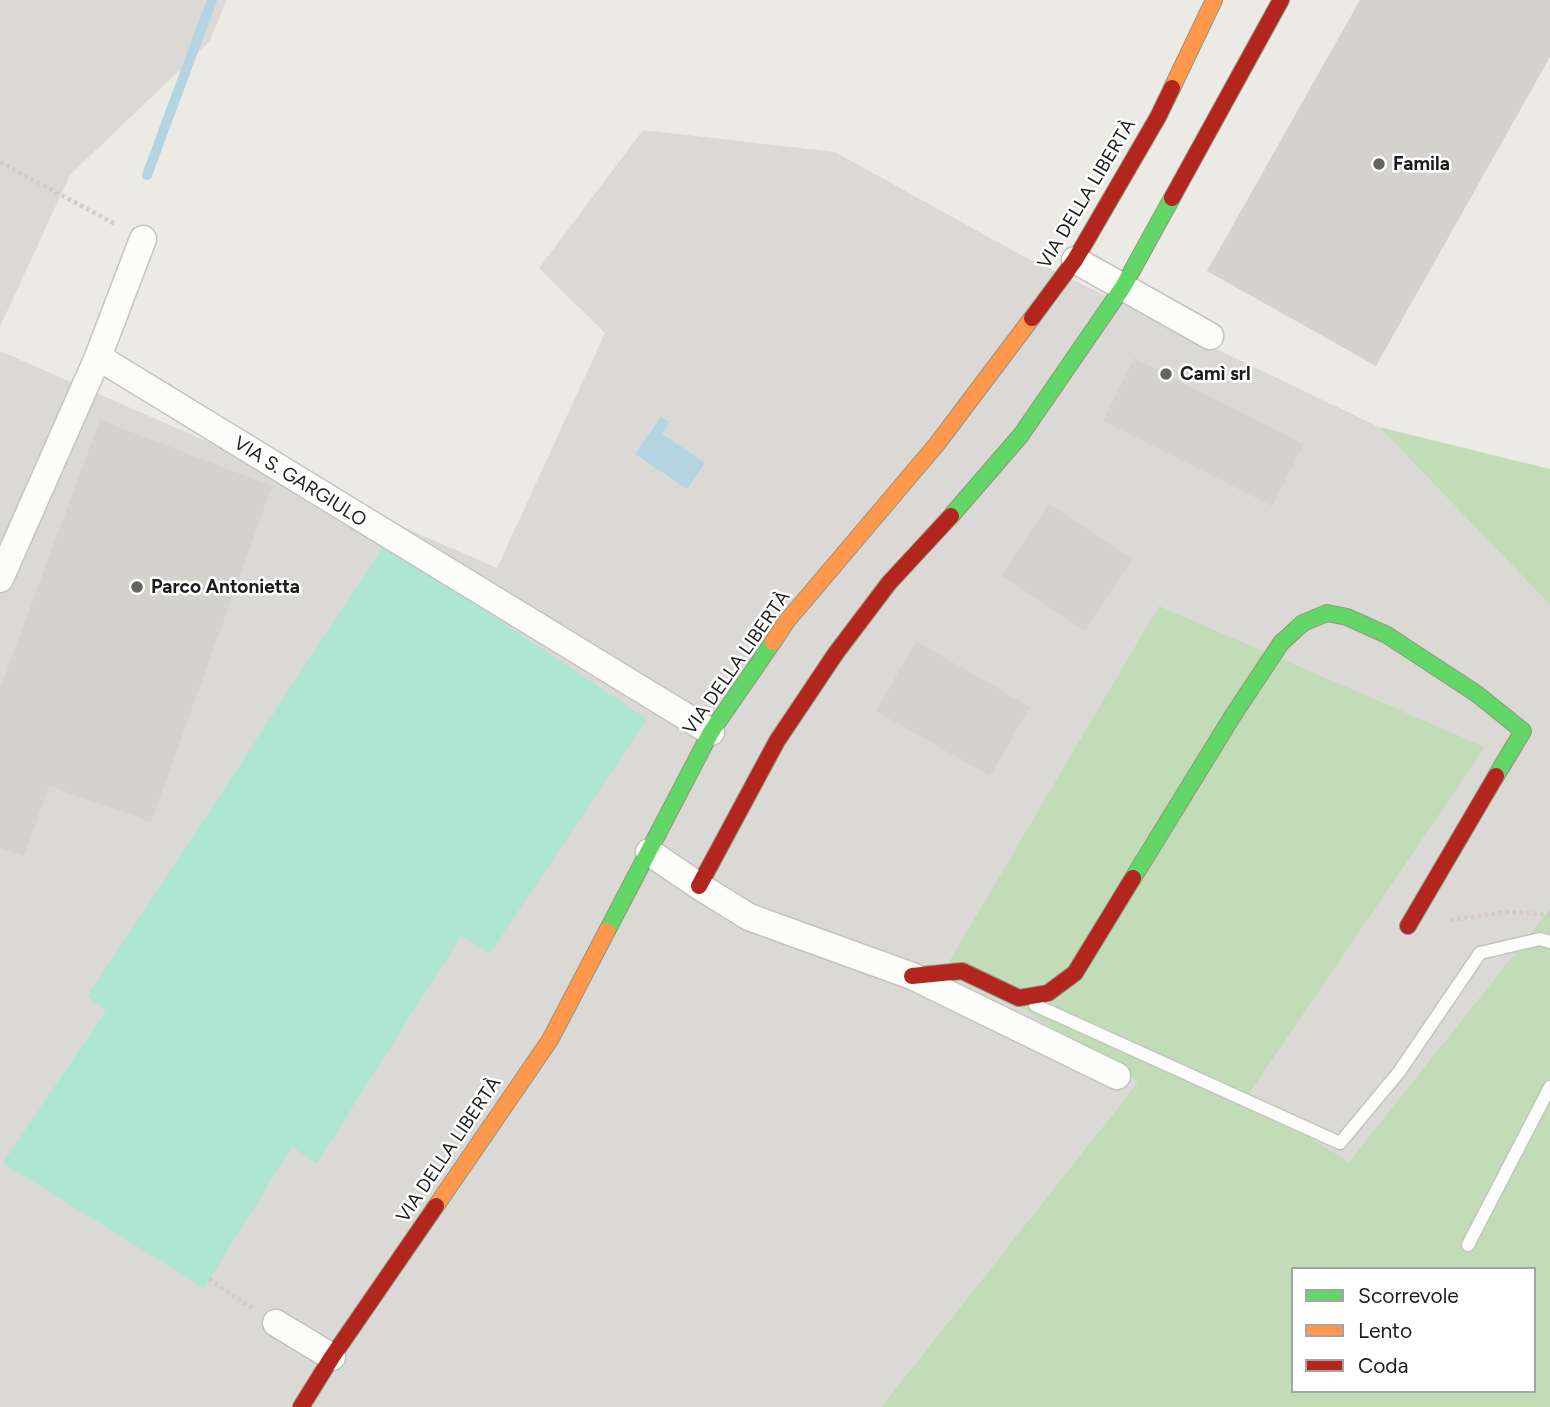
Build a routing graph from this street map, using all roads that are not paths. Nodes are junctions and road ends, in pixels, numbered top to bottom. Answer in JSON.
{"nodes":[{"id":1,"x":1214,"y":0,"type":"edge"},
{"id":2,"x":1282,"y":0,"type":"edge"},
{"id":3,"x":143,"y":239,"type":"road end"},
{"id":4,"x":1075,"y":260,"type":"junction"},
{"id":5,"x":1123,"y":287,"type":"junction"},
{"id":6,"x":1210,"y":336,"type":"dead end"},
{"id":7,"x":98,"y":357,"type":"junction"},
{"id":8,"x":6,"y":546,"type":"edge"},
{"id":9,"x":0,"y":579,"type":"edge"},
{"id":10,"x":710,"y":732,"type":"junction"},
{"id":11,"x":649,"y":852,"type":"junction"},
{"id":12,"x":699,"y":886,"type":"junction"},
{"id":13,"x":1408,"y":926,"type":"road end"},
{"id":14,"x":1550,"y":942,"type":"edge"},
{"id":15,"x":912,"y":976,"type":"junction"},
{"id":16,"x":1019,"y":998,"type":"junction"},
{"id":17,"x":1117,"y":1076,"type":"dead end"},
{"id":18,"x":1550,"y":1087,"type":"edge"},
{"id":19,"x":1468,"y":1245,"type":"dead end"},
{"id":20,"x":276,"y":1323,"type":"road end"},
{"id":21,"x":332,"y":1357,"type":"junction"},
{"id":22,"x":301,"y":1407,"type":"edge"}],
"edges":[{"from":1,"to":4,"type":"street","name":"VIA DELLA LIBERTÀ"},
{"from":2,"to":5,"type":"street"},
{"from":3,"to":7,"type":"street"},
{"from":4,"to":5,"type":"street"},
{"from":4,"to":10,"type":"street","name":"VIA DELLA LIBERTÀ"},
{"from":5,"to":6,"type":"street"},
{"from":5,"to":12,"type":"street"},
{"from":7,"to":8,"type":"street"},
{"from":7,"to":10,"type":"street","name":"VIA S. GARGIULO"},
{"from":8,"to":9,"type":"street"},
{"from":10,"to":11,"type":"street","name":"VIA DELLA LIBERTÀ"},
{"from":11,"to":12,"type":"street"},
{"from":11,"to":21,"type":"street","name":"VIA DELLA LIBERTÀ"},
{"from":12,"to":15,"type":"street"},
{"from":13,"to":16,"type":"street"},
{"from":14,"to":16,"type":"lane"},
{"from":15,"to":16,"type":"street"},
{"from":15,"to":17,"type":"street"},
{"from":18,"to":19,"type":"lane"},
{"from":20,"to":21,"type":"street"},
{"from":21,"to":22,"type":"street","name":"VIA DELLA LIBERTÀ"}]}
